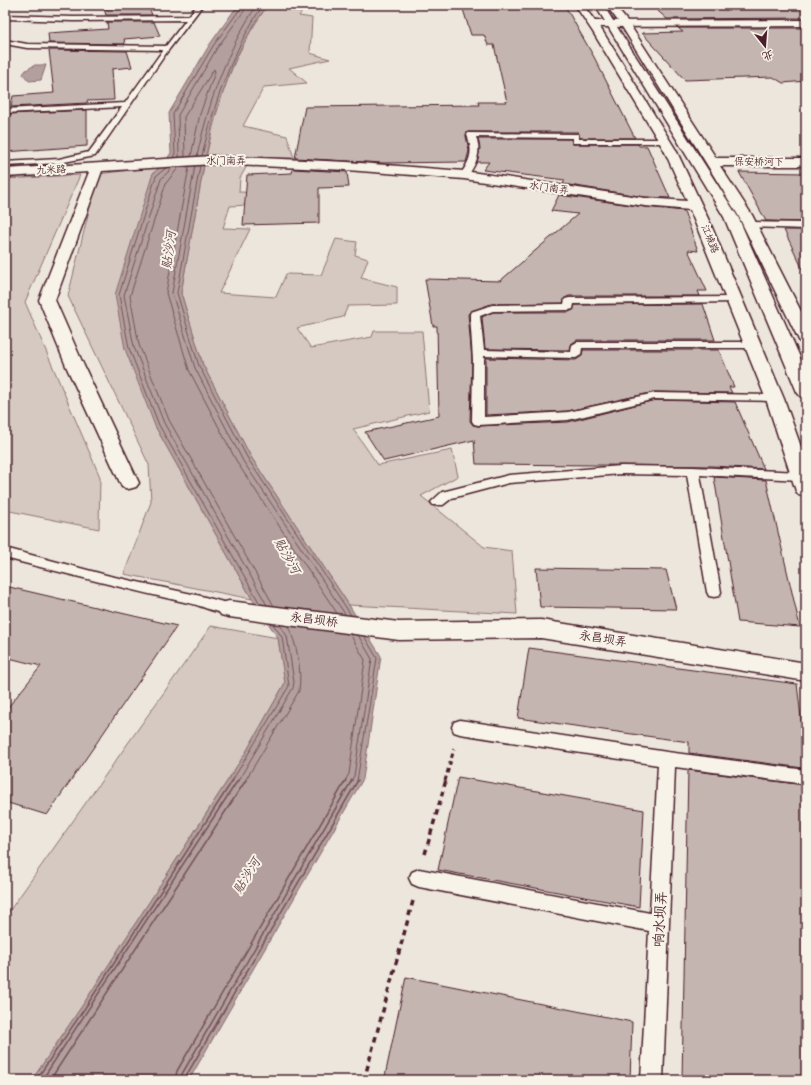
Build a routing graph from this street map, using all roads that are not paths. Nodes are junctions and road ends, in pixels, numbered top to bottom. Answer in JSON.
{"nodes":[{"id":1,"x":200,"y":5,"type":"edge"},
{"id":2,"x":579,"y":5,"type":"edge"},
{"id":3,"x":598,"y":5,"type":"edge"},
{"id":4,"x":610,"y":5,"type":"edge"},
{"id":5,"x":5,"y":17,"type":"edge"},
{"id":6,"x":189,"y":18,"type":"junction"},
{"id":7,"x":806,"y":23,"type":"edge"},
{"id":8,"x":593,"y":24,"type":"junction"},
{"id":9,"x":611,"y":24,"type":"junction"},
{"id":10,"x":625,"y":24,"type":"junction"},
{"id":11,"x":5,"y":42,"type":"edge"},
{"id":12,"x":167,"y":48,"type":"junction"},
{"id":13,"x":126,"y":105,"type":"junction"},
{"id":14,"x":5,"y":111,"type":"edge"},
{"id":15,"x":665,"y":141,"type":"junction"},
{"id":16,"x":712,"y":162,"type":"junction"},
{"id":17,"x":806,"y":162,"type":"edge"},
{"id":18,"x":5,"y":164,"type":"edge"},
{"id":19,"x":97,"y":168,"type":"junction"},
{"id":20,"x":5,"y":173,"type":"edge"},
{"id":21,"x":464,"y":175,"type":"junction"},
{"id":22,"x":695,"y":206,"type":"junction"},
{"id":23,"x":750,"y":225,"type":"junction"},
{"id":24,"x":806,"y":226,"type":"edge"},
{"id":25,"x":734,"y":300,"type":"junction"},
{"id":26,"x":806,"y":338,"type":"edge"},
{"id":27,"x":753,"y":345,"type":"junction"},
{"id":28,"x":478,"y":353,"type":"junction"},
{"id":29,"x":806,"y":392,"type":"edge"},
{"id":30,"x":775,"y":399,"type":"junction"},
{"id":31,"x":693,"y":471,"type":"junction"},
{"id":32,"x":801,"y":476,"type":"junction"},
{"id":33,"x":129,"y":483,"type":"dead end"},
{"id":34,"x":806,"y":491,"type":"edge"},
{"id":35,"x":438,"y":502,"type":"dead end"},
{"id":36,"x":5,"y":553,"type":"edge"},
{"id":37,"x":714,"y":592,"type":"dead end"},
{"id":38,"x":229,"y":609,"type":"joint"},
{"id":39,"x":398,"y":631,"type":"joint"},
{"id":40,"x":806,"y":672,"type":"edge"},
{"id":41,"x":460,"y":727,"type":"dead end"},
{"id":42,"x":667,"y":759,"type":"junction"},
{"id":43,"x":806,"y":777,"type":"edge"},
{"id":44,"x":419,"y":878,"type":"dead end"},
{"id":45,"x":660,"y":924,"type":"junction"},
{"id":46,"x":652,"y":1080,"type":"edge"}],
"edges":[{"from":1,"to":6,"type":"lane"},
{"from":2,"to":8,"type":"street","name":"江城路"},
{"from":3,"to":9,"type":"street"},
{"from":4,"to":10,"type":"street"},
{"from":5,"to":6,"type":"lane"},
{"from":6,"to":12,"type":"lane"},
{"from":7,"to":10,"type":"street"},
{"from":8,"to":9,"type":"street"},
{"from":8,"to":15,"type":"street","name":"江城路"},
{"from":9,"to":10,"type":"street"},
{"from":9,"to":29,"type":"street"},
{"from":10,"to":16,"type":"street"},
{"from":11,"to":12,"type":"lane"},
{"from":12,"to":13,"type":"lane"},
{"from":13,"to":14,"type":"lane"},
{"from":13,"to":18,"type":"lane"},
{"from":15,"to":21,"type":"lane"},
{"from":15,"to":22,"type":"street","name":"江城路"},
{"from":16,"to":17,"type":"street","name":"保安桥河下"},
{"from":16,"to":23,"type":"street"},
{"from":19,"to":20,"type":"street","name":"九米路"},
{"from":19,"to":21,"type":"street","name":"水门南弄"},
{"from":19,"to":33,"type":"street"},
{"from":21,"to":22,"type":"street","name":"水门南弄"},
{"from":22,"to":25,"type":"street","name":"江城路"},
{"from":23,"to":24,"type":"lane"},
{"from":23,"to":26,"type":"street"},
{"from":25,"to":27,"type":"street","name":"江城路"},
{"from":25,"to":28,"type":"lane"},
{"from":27,"to":28,"type":"lane"},
{"from":27,"to":30,"type":"street","name":"江城路"},
{"from":28,"to":30,"type":"lane"},
{"from":30,"to":32,"type":"street","name":"江城路"},
{"from":31,"to":32,"type":"lane"},
{"from":31,"to":35,"type":"lane"},
{"from":31,"to":37,"type":"lane"},
{"from":32,"to":34,"type":"street","name":"江城路"},
{"from":36,"to":38,"type":"lane"},
{"from":38,"to":39,"type":"street","name":"永昌坝桥"},
{"from":39,"to":40,"type":"street","name":"永昌坝弄"},
{"from":41,"to":42,"type":"lane"},
{"from":42,"to":43,"type":"lane"},
{"from":42,"to":45,"type":"lane","name":"响水坝弄"},
{"from":44,"to":45,"type":"lane"},
{"from":45,"to":46,"type":"lane","name":"响水坝弄"}]}
